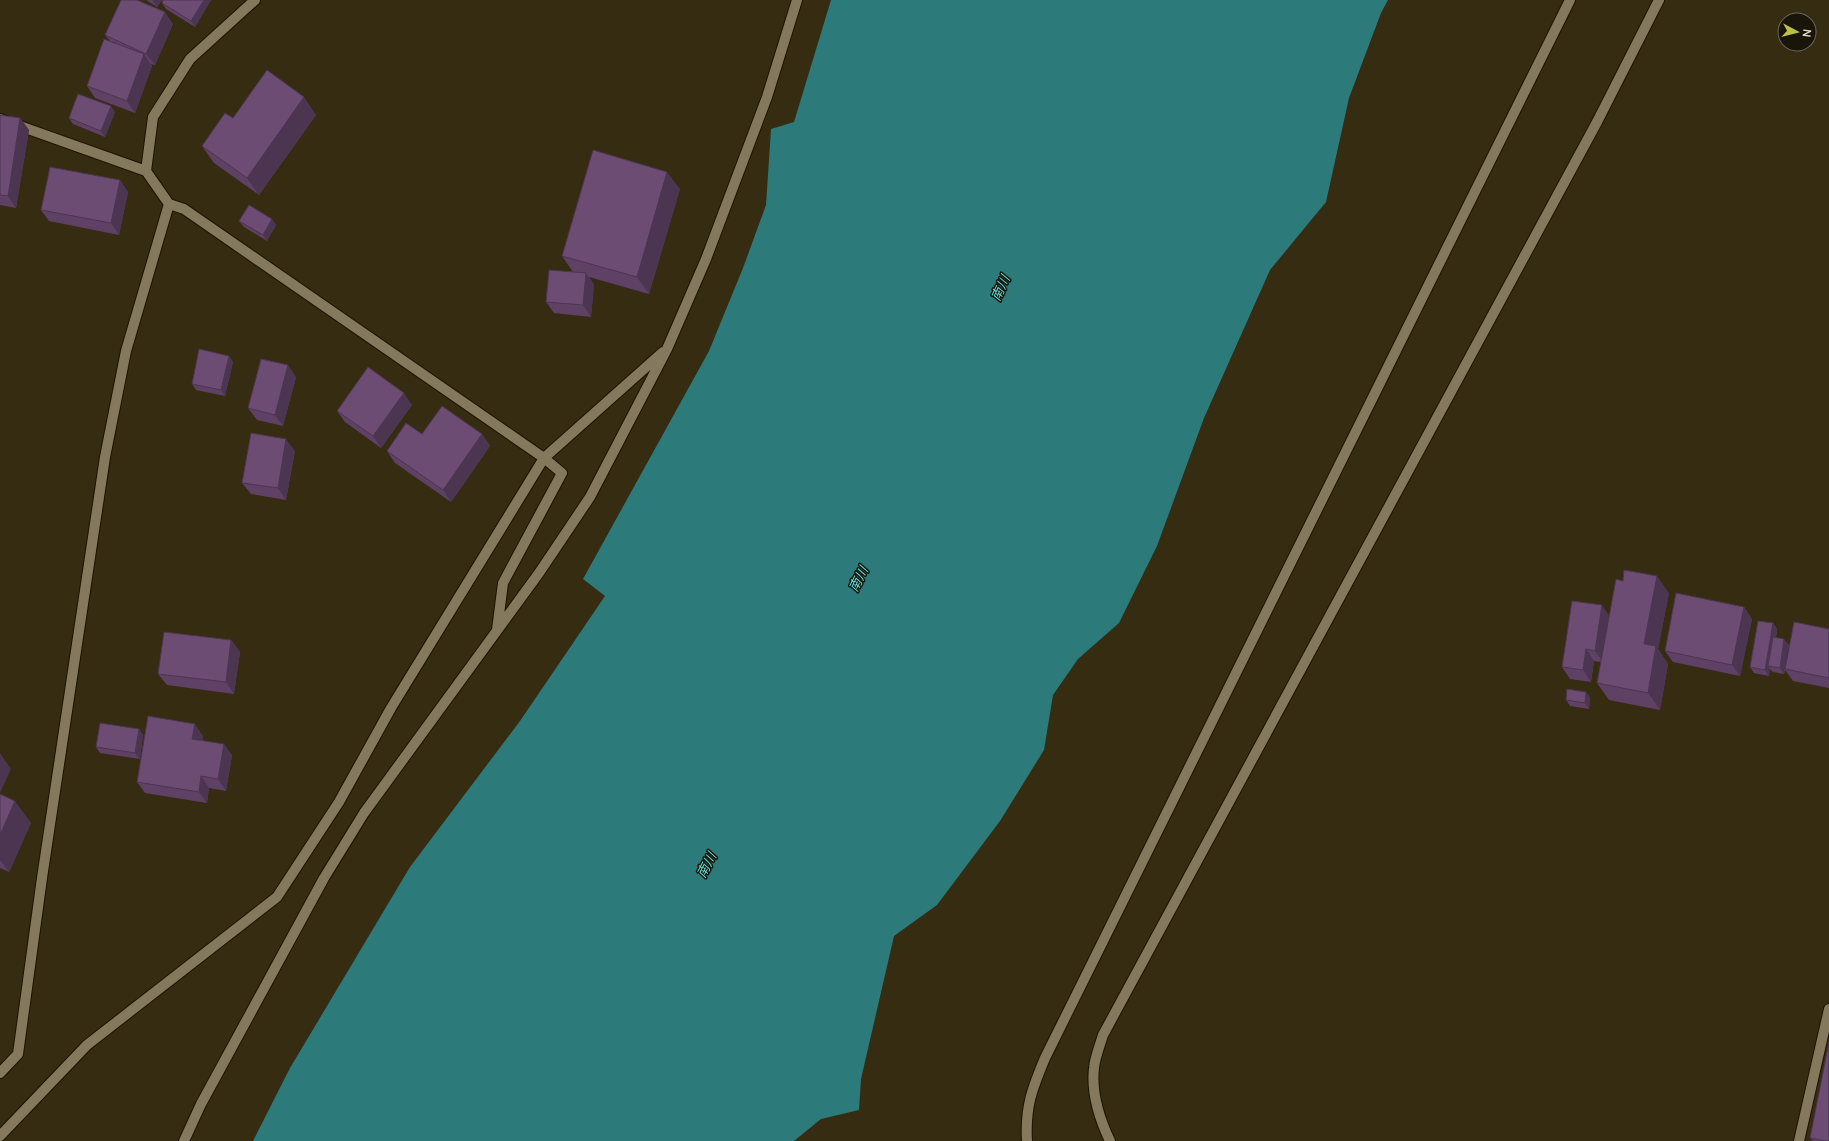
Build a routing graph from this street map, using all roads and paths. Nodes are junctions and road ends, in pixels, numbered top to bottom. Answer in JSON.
{"nodes":[{"id":1,"x":255,"y":0,"type":"edge"},
{"id":2,"x":797,"y":0,"type":"edge"},
{"id":3,"x":1570,"y":0,"type":"edge"},
{"id":4,"x":1659,"y":0,"type":"edge"},
{"id":5,"x":0,"y":119,"type":"edge"},
{"id":6,"x":146,"y":172,"type":"junction"},
{"id":7,"x":169,"y":204,"type":"junction"},
{"id":8,"x":667,"y":348,"type":"junction"},
{"id":9,"x":544,"y":458,"type":"junction"},
{"id":10,"x":497,"y":632,"type":"junction"},
{"id":11,"x":1829,"y":1009,"type":"edge"},
{"id":12,"x":0,"y":1073,"type":"edge"},
{"id":13,"x":0,"y":1136,"type":"edge"},
{"id":14,"x":184,"y":1141,"type":"edge"},
{"id":15,"x":1027,"y":1141,"type":"edge"},
{"id":16,"x":1110,"y":1141,"type":"edge"},
{"id":17,"x":1799,"y":1141,"type":"edge"}],
"edges":[{"from":1,"to":6,"type":"street"},
{"from":2,"to":8,"type":"street"},
{"from":3,"to":15,"type":"street"},
{"from":4,"to":16,"type":"street"},
{"from":5,"to":6,"type":"street"},
{"from":6,"to":7,"type":"street"},
{"from":7,"to":9,"type":"street"},
{"from":7,"to":12,"type":"street"},
{"from":8,"to":9,"type":"street"},
{"from":8,"to":10,"type":"street"},
{"from":9,"to":10,"type":"street"},
{"from":9,"to":13,"type":"street"},
{"from":10,"to":14,"type":"street"},
{"from":11,"to":17,"type":"street"}]}
